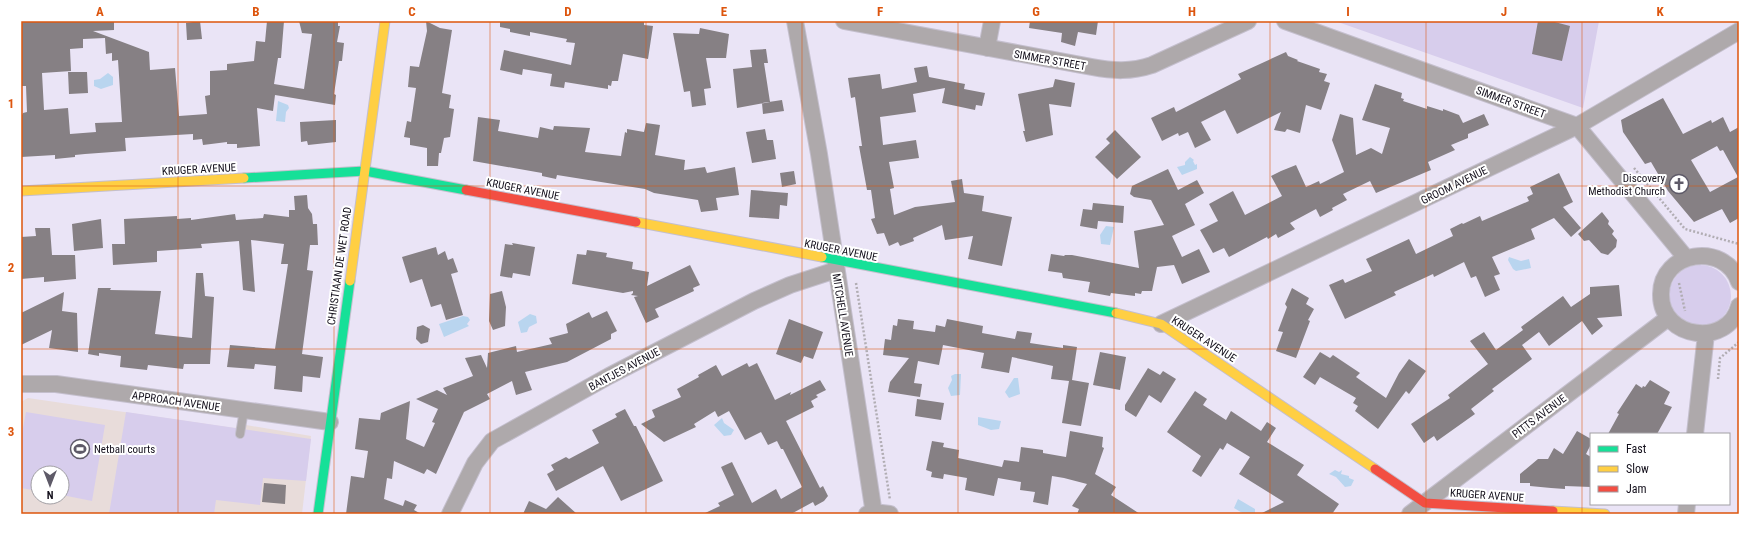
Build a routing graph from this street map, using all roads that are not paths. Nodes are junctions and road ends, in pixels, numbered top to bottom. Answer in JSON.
{"nodes":[{"id":1,"x":385,"y":21,"type":"edge"},
{"id":2,"x":795,"y":21,"type":"edge"},
{"id":3,"x":844,"y":21,"type":"edge"},
{"id":4,"x":992,"y":21,"type":"edge"},
{"id":5,"x":1248,"y":21,"type":"edge"},
{"id":6,"x":1285,"y":21,"type":"edge"},
{"id":7,"x":1739,"y":31,"type":"edge"},
{"id":8,"x":986,"y":48,"type":"junction"},
{"id":9,"x":1577,"y":126,"type":"junction"},
{"id":10,"x":365,"y":172,"type":"junction"},
{"id":11,"x":21,"y":191,"type":"edge"},
{"id":12,"x":1686,"y":258,"type":"junction"},
{"id":13,"x":835,"y":266,"type":"junction"},
{"id":14,"x":1737,"y":275,"type":"edge"},
{"id":15,"x":1739,"y":306,"type":"edge"},
{"id":16,"x":1668,"y":318,"type":"junction"},
{"id":17,"x":1161,"y":324,"type":"junction"},
{"id":18,"x":1706,"y":334,"type":"junction"},
{"id":19,"x":21,"y":384,"type":"edge"},
{"id":20,"x":244,"y":410,"type":"junction"},
{"id":21,"x":330,"y":422,"type":"junction"},
{"id":22,"x":1695,"y":433,"type":"edge"},
{"id":23,"x":240,"y":434,"type":"dead end"},
{"id":24,"x":1425,"y":503,"type":"junction"},
{"id":25,"x":890,"y":508,"type":"edge"},
{"id":26,"x":871,"y":513,"type":"edge"},
{"id":27,"x":318,"y":514,"type":"edge"},
{"id":28,"x":450,"y":514,"type":"edge"},
{"id":29,"x":1410,"y":514,"type":"edge"},
{"id":30,"x":1605,"y":514,"type":"edge"}],
"edges":[{"from":1,"to":10,"type":"street","name":"CHRISTIAAN DE WET ROAD"},
{"from":2,"to":13,"type":"street","name":"MITCHELL AVENUE"},
{"from":3,"to":8,"type":"street","name":"SIMMER STREET"},
{"from":4,"to":8,"type":"street"},
{"from":5,"to":8,"type":"street","name":"SIMMER STREET"},
{"from":6,"to":9,"type":"street","name":"SIMMER STREET"},
{"from":7,"to":9,"type":"street","name":"GROOM AVENUE"},
{"from":9,"to":12,"type":"street"},
{"from":9,"to":17,"type":"street","name":"GROOM AVENUE"},
{"from":10,"to":11,"type":"street","name":"KRUGER AVENUE"},
{"from":10,"to":13,"type":"street","name":"KRUGER AVENUE"},
{"from":10,"to":21,"type":"street","name":"CHRISTIAAN DE WET ROAD"},
{"from":12,"to":14,"type":"street"},
{"from":12,"to":16,"type":"street"},
{"from":13,"to":17,"type":"street","name":"KRUGER AVENUE"},
{"from":13,"to":26,"type":"street","name":"MITCHELL AVENUE"},
{"from":13,"to":28,"type":"street","name":"BANTJES AVENUE"},
{"from":15,"to":18,"type":"street"},
{"from":16,"to":18,"type":"street"},
{"from":16,"to":24,"type":"street","name":"PITTS AVENUE"},
{"from":17,"to":24,"type":"street","name":"KRUGER AVENUE"},
{"from":18,"to":22,"type":"street"},
{"from":19,"to":20,"type":"street","name":"APPROACH AVENUE"},
{"from":20,"to":21,"type":"street","name":"APPROACH AVENUE"},
{"from":20,"to":23,"type":"lane"},
{"from":21,"to":27,"type":"street","name":"CHRISTIAAN DE WET ROAD"},
{"from":24,"to":29,"type":"street","name":"PITTS AVENUE"},
{"from":24,"to":30,"type":"street","name":"KRUGER AVENUE"},
{"from":25,"to":26,"type":"street"}]}
